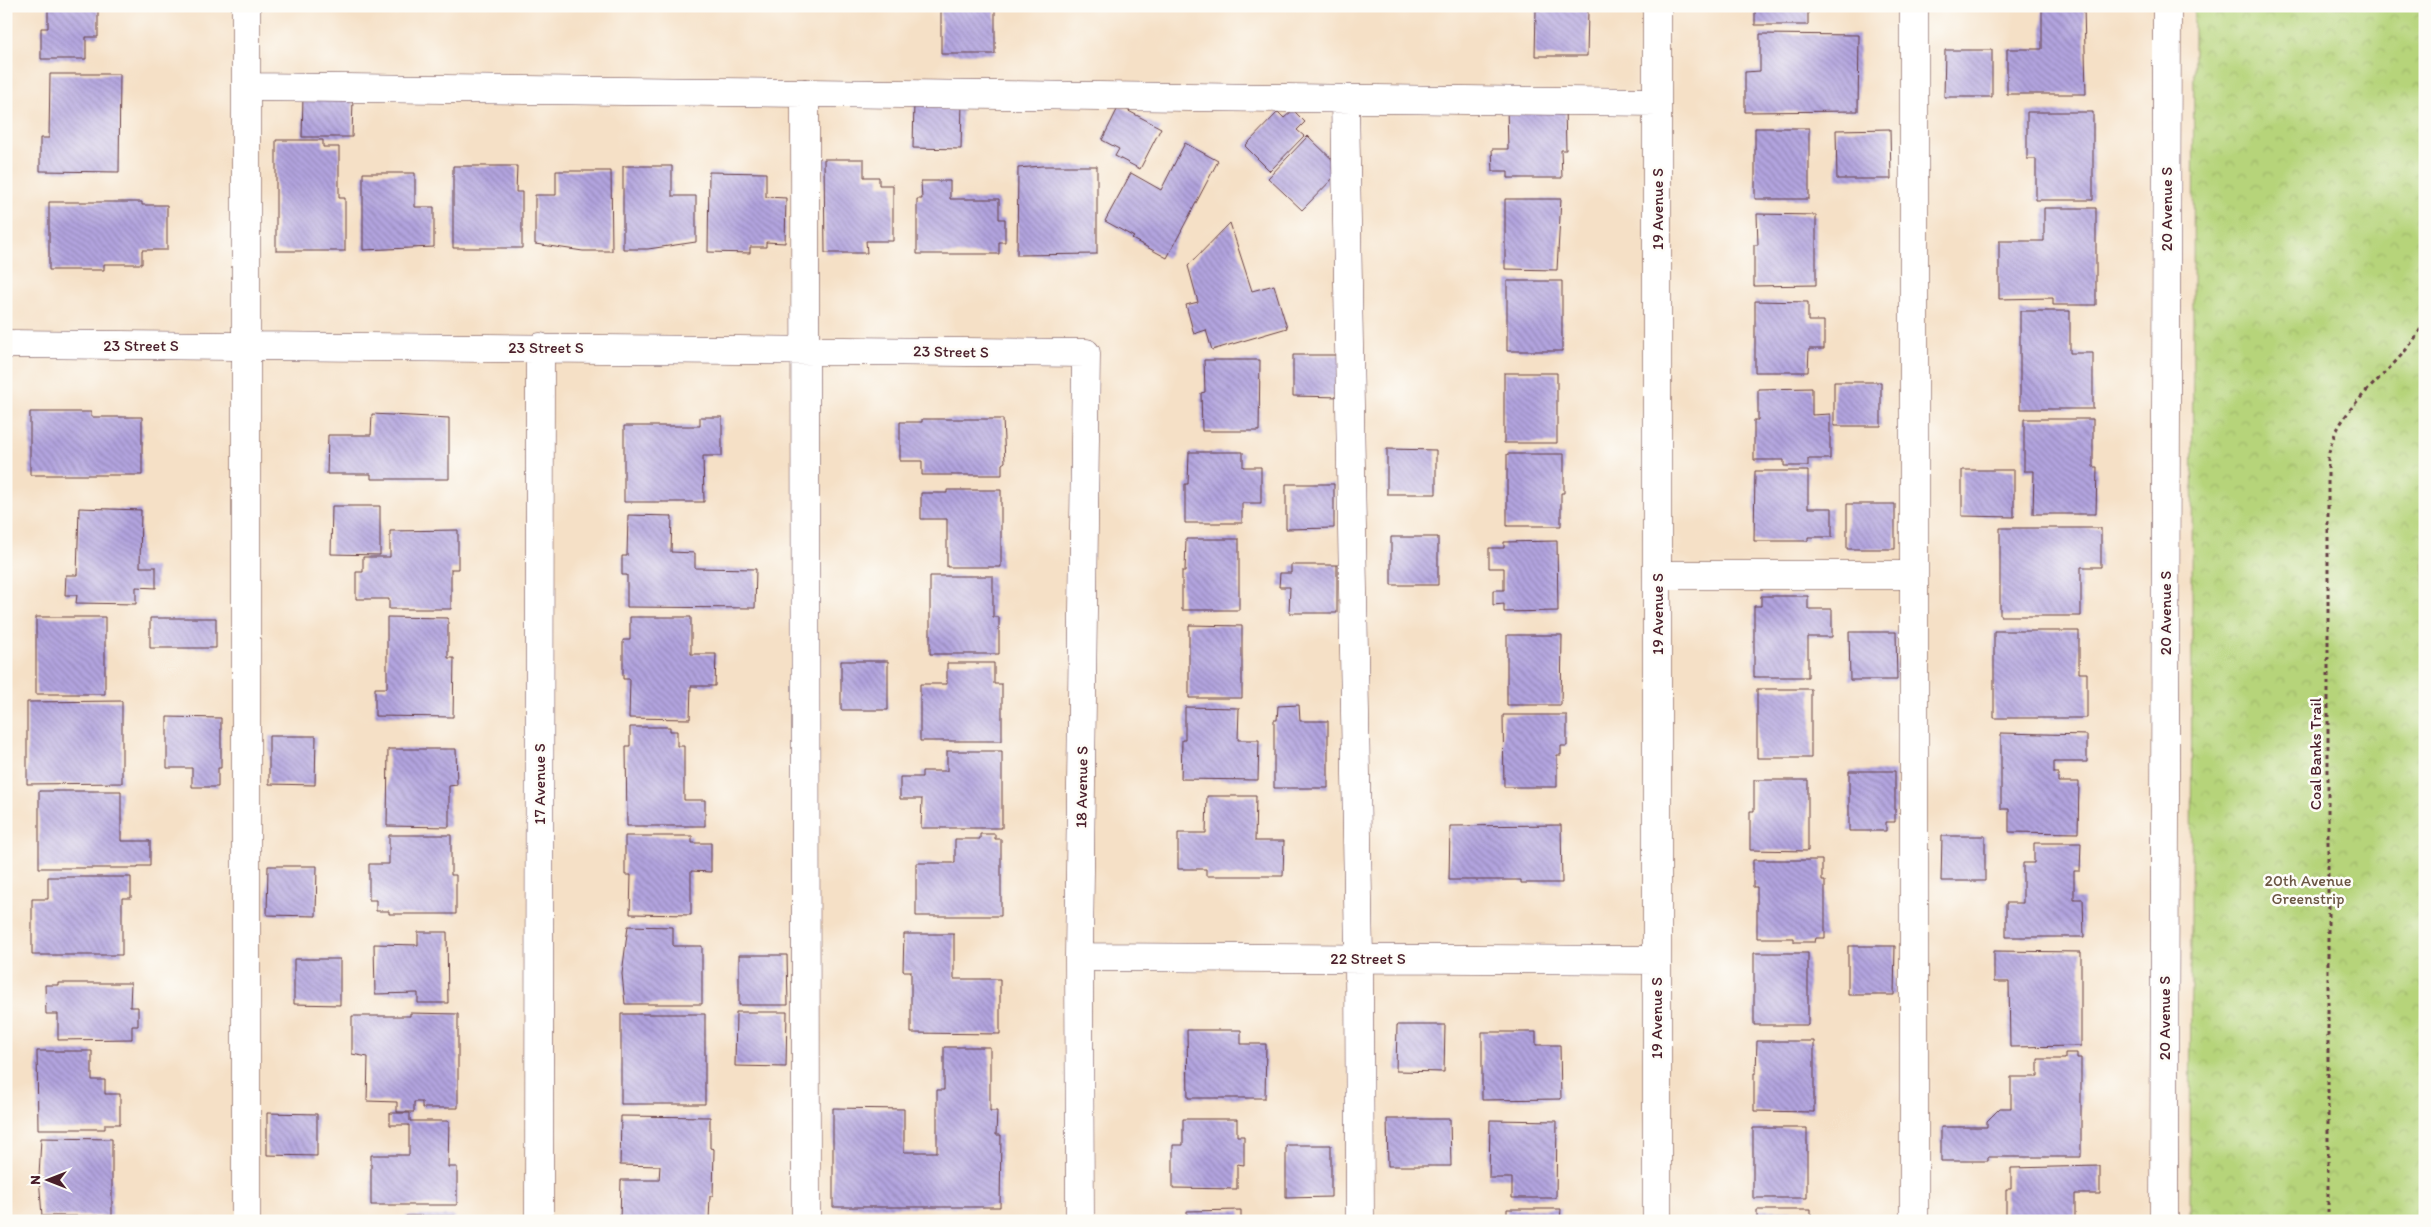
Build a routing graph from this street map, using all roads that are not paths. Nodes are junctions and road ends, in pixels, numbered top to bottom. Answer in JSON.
{"nodes":[{"id":1,"x":246,"y":6,"type":"edge"},
{"id":2,"x":1657,"y":6,"type":"edge"},
{"id":3,"x":1914,"y":6,"type":"edge"},
{"id":4,"x":2167,"y":6,"type":"edge"},
{"id":5,"x":246,"y":86,"type":"junction"},
{"id":6,"x":805,"y":93,"type":"junction"},
{"id":7,"x":1345,"y":98,"type":"junction"},
{"id":8,"x":1657,"y":102,"type":"junction"},
{"id":9,"x":6,"y":344,"type":"edge"},
{"id":10,"x":246,"y":345,"type":"junction"},
{"id":11,"x":540,"y":347,"type":"junction"},
{"id":12,"x":806,"y":349,"type":"junction"},
{"id":13,"x":1086,"y":353,"type":"joint"},
{"id":14,"x":1657,"y":575,"type":"junction"},
{"id":15,"x":1914,"y":575,"type":"junction"},
{"id":16,"x":1079,"y":957,"type":"junction"},
{"id":17,"x":1359,"y":958,"type":"junction"},
{"id":18,"x":1656,"y":960,"type":"junction"},
{"id":19,"x":246,"y":1221,"type":"edge"},
{"id":20,"x":539,"y":1221,"type":"edge"},
{"id":21,"x":806,"y":1221,"type":"edge"},
{"id":22,"x":1080,"y":1221,"type":"edge"},
{"id":23,"x":1360,"y":1221,"type":"edge"},
{"id":24,"x":1657,"y":1221,"type":"edge"},
{"id":25,"x":1914,"y":1221,"type":"edge"},
{"id":26,"x":2164,"y":1221,"type":"edge"}],
"edges":[{"from":1,"to":5,"type":"street"},
{"from":2,"to":8,"type":"street","name":"19 Avenue S"},
{"from":3,"to":15,"type":"street"},
{"from":4,"to":26,"type":"street","name":"20 Avenue S"},
{"from":5,"to":6,"type":"street"},
{"from":5,"to":10,"type":"street"},
{"from":6,"to":7,"type":"street"},
{"from":6,"to":12,"type":"street"},
{"from":7,"to":8,"type":"street"},
{"from":7,"to":17,"type":"street"},
{"from":8,"to":14,"type":"street","name":"19 Avenue S"},
{"from":9,"to":10,"type":"street","name":"23 Street S"},
{"from":10,"to":11,"type":"street","name":"23 Street S"},
{"from":10,"to":19,"type":"street"},
{"from":11,"to":12,"type":"street","name":"23 Street S"},
{"from":11,"to":20,"type":"street","name":"17 Avenue S"},
{"from":12,"to":13,"type":"street","name":"23 Street S"},
{"from":12,"to":21,"type":"street"},
{"from":13,"to":16,"type":"street","name":"18 Avenue S"},
{"from":14,"to":15,"type":"street"},
{"from":14,"to":18,"type":"street","name":"19 Avenue S"},
{"from":15,"to":25,"type":"street"},
{"from":16,"to":17,"type":"street","name":"22 Street S"},
{"from":16,"to":22,"type":"street","name":"18 Avenue S"},
{"from":17,"to":18,"type":"street","name":"22 Street S"},
{"from":17,"to":23,"type":"street"},
{"from":18,"to":24,"type":"street","name":"19 Avenue S"}]}
